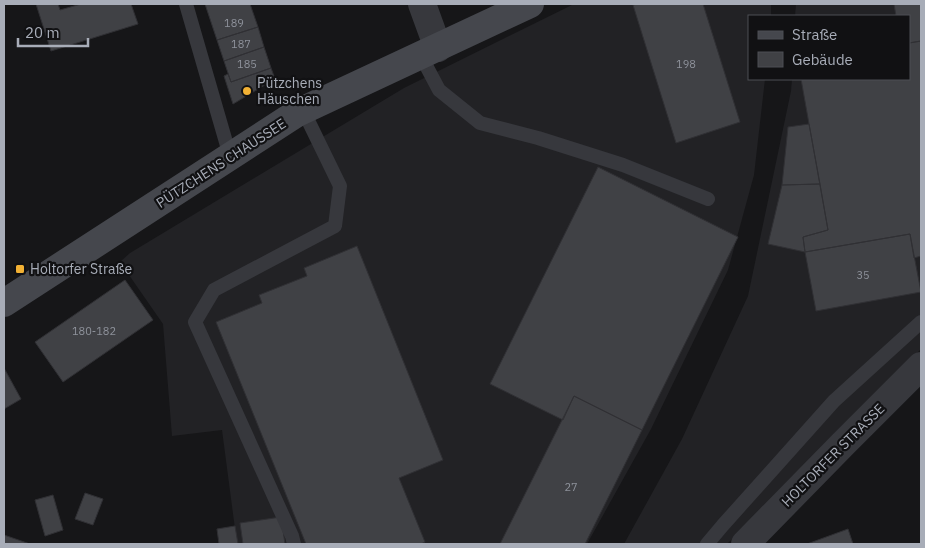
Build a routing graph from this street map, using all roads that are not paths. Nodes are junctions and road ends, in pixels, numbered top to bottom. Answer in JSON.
{"nodes":[{"id":1,"x":186,"y":4,"type":"edge"},
{"id":2,"x":422,"y":4,"type":"edge"},
{"id":3,"x":530,"y":4,"type":"edge"},
{"id":4,"x":429,"y":52,"type":"junction"},
{"id":5,"x":302,"y":110,"type":"junction"},
{"id":6,"x":230,"y":156,"type":"junction"},
{"id":7,"x":708,"y":199,"type":"dead end"},
{"id":8,"x":4,"y":303,"type":"edge"},
{"id":9,"x":921,"y":322,"type":"edge"},
{"id":10,"x":921,"y":366,"type":"edge"},
{"id":11,"x":294,"y":544,"type":"edge"},
{"id":12,"x":707,"y":544,"type":"edge"},
{"id":13,"x":745,"y":544,"type":"edge"}],
"edges":[{"from":1,"to":6,"type":"lane"},
{"from":2,"to":4,"type":"street"},
{"from":3,"to":4,"type":"street","name":"PÜTZCHENS CHAUSSEE"},
{"from":4,"to":5,"type":"street","name":"PÜTZCHENS CHAUSSEE"},
{"from":4,"to":7,"type":"lane"},
{"from":5,"to":6,"type":"street","name":"PÜTZCHENS CHAUSSEE"},
{"from":5,"to":11,"type":"lane"},
{"from":6,"to":8,"type":"street","name":"PÜTZCHENS CHAUSSEE"},
{"from":9,"to":12,"type":"lane"},
{"from":10,"to":13,"type":"street","name":"HOLTORFER STRASSE"}]}
